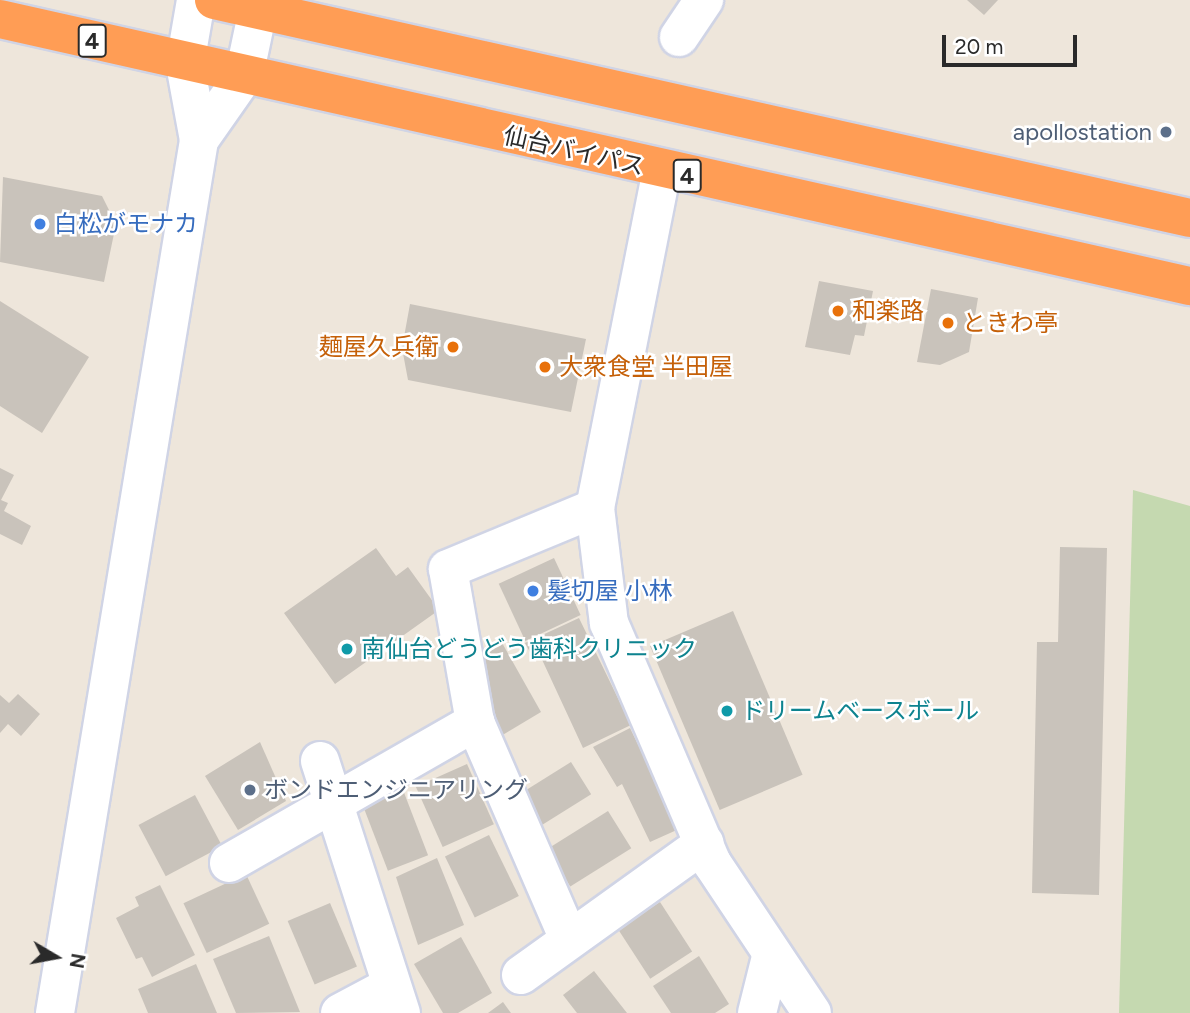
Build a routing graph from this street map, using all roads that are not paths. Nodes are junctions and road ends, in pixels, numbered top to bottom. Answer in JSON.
{"nodes":[{"id":1,"x":196,"y":0,"type":"edge"},
{"id":2,"x":214,"y":0,"type":"edge"},
{"id":3,"x":704,"y":0,"type":"edge"},
{"id":4,"x":259,"y":5,"type":"edge"},
{"id":5,"x":0,"y":19,"type":"edge"},
{"id":6,"x":679,"y":37,"type":"dead end"},
{"id":7,"x":185,"y":64,"type":"junction"},
{"id":8,"x":244,"y":76,"type":"junction"},
{"id":9,"x":199,"y":140,"type":"junction"},
{"id":10,"x":662,"y":170,"type":"junction"},
{"id":11,"x":1190,"y":218,"type":"edge"},
{"id":12,"x":1190,"y":286,"type":"edge"},
{"id":13,"x":595,"y":508,"type":"junction"},
{"id":14,"x":475,"y":722,"type":"junction"},
{"id":15,"x":320,"y":761,"type":"dead end"},
{"id":16,"x":330,"y":801,"type":"junction"},
{"id":17,"x":705,"y":844,"type":"junction"},
{"id":18,"x":229,"y":863,"type":"dead end"},
{"id":19,"x":568,"y":937,"type":"junction"},
{"id":20,"x":771,"y":957,"type":"junction"},
{"id":21,"x":521,"y":975,"type":"dead end"},
{"id":22,"x":396,"y":999,"type":"edge"},
{"id":23,"x":55,"y":1013,"type":"edge"},
{"id":24,"x":340,"y":1013,"type":"edge"},
{"id":25,"x":757,"y":1013,"type":"edge"},
{"id":26,"x":812,"y":1013,"type":"edge"}],
"edges":[{"from":1,"to":7,"type":"street"},
{"from":2,"to":4,"type":"highway"},
{"from":3,"to":6,"type":"street"},
{"from":4,"to":8,"type":"street"},
{"from":4,"to":11,"type":"highway"},
{"from":5,"to":7,"type":"highway","name":"仙台バイパス","number":"4"},
{"from":7,"to":8,"type":"highway","name":"仙台バイパス","number":"4"},
{"from":7,"to":9,"type":"street"},
{"from":8,"to":9,"type":"street"},
{"from":8,"to":10,"type":"highway","name":"仙台バイパス","number":"4"},
{"from":9,"to":23,"type":"street"},
{"from":10,"to":12,"type":"highway","name":"仙台バイパス","number":"4"},
{"from":10,"to":13,"type":"street"},
{"from":13,"to":14,"type":"street"},
{"from":13,"to":17,"type":"street"},
{"from":14,"to":16,"type":"street"},
{"from":14,"to":19,"type":"street"},
{"from":15,"to":16,"type":"street"},
{"from":16,"to":18,"type":"street"},
{"from":16,"to":22,"type":"street"},
{"from":17,"to":19,"type":"street"},
{"from":17,"to":20,"type":"street"},
{"from":19,"to":21,"type":"street"},
{"from":20,"to":25,"type":"street"},
{"from":20,"to":26,"type":"street"},
{"from":22,"to":24,"type":"street"}]}
